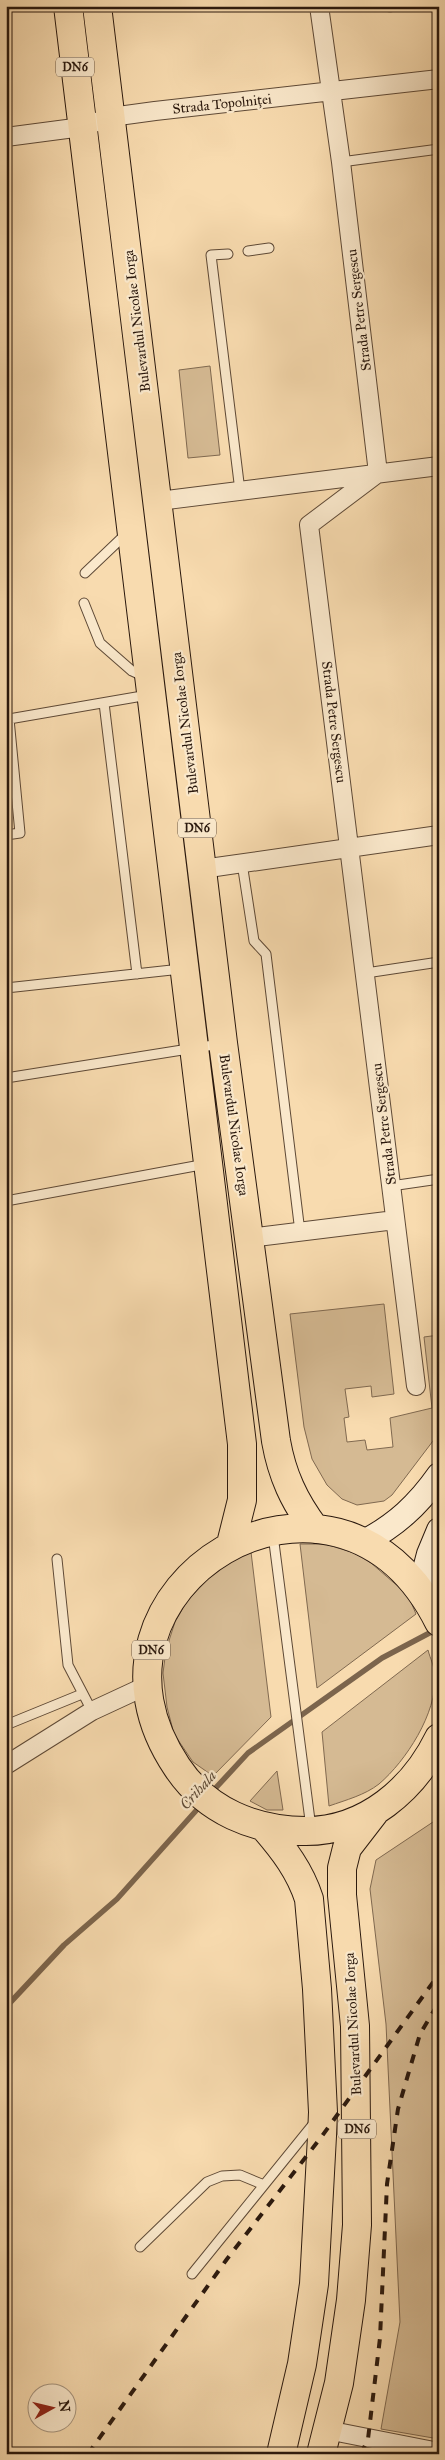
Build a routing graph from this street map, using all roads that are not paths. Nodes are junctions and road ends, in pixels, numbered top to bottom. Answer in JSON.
{"nodes":[{"id":1,"x":68,"y":6,"type":"edge"},
{"id":2,"x":97,"y":6,"type":"edge"},
{"id":3,"x":319,"y":6,"type":"edge"},
{"id":4,"x":439,"y":79,"type":"edge"},
{"id":5,"x":331,"y":92,"type":"junction"},
{"id":6,"x":111,"y":117,"type":"junction"},
{"id":7,"x":82,"y":128,"type":"junction"},
{"id":8,"x":6,"y":137,"type":"edge"},
{"id":9,"x":439,"y":149,"type":"edge"},
{"id":10,"x":341,"y":162,"type":"junction"},
{"id":11,"x":270,"y":248,"type":"dead end"},
{"id":12,"x":248,"y":251,"type":"dead end"},
{"id":13,"x":228,"y":254,"type":"dead end"},
{"id":14,"x":439,"y":466,"type":"edge"},
{"id":15,"x":378,"y":473,"type":"junction"},
{"id":16,"x":240,"y":491,"type":"junction"},
{"id":17,"x":158,"y":500,"type":"junction"},
{"id":18,"x":131,"y":530,"type":"junction"},
{"id":19,"x":84,"y":574,"type":"dead end"},
{"id":20,"x":84,"y":603,"type":"dead end"},
{"id":21,"x":150,"y":687,"type":"junction"},
{"id":22,"x":104,"y":703,"type":"junction"},
{"id":23,"x":10,"y":772,"type":"edge"},
{"id":24,"x":6,"y":834,"type":"edge"},
{"id":25,"x":439,"y":835,"type":"edge"},
{"id":26,"x":349,"y":847,"type":"junction"},
{"id":27,"x":242,"y":863,"type":"junction"},
{"id":28,"x":202,"y":869,"type":"junction"},
{"id":29,"x":439,"y":962,"type":"edge"},
{"id":30,"x":184,"y":969,"type":"junction"},
{"id":31,"x":366,"y":973,"type":"junction"},
{"id":32,"x":137,"y":974,"type":"junction"},
{"id":33,"x":6,"y":988,"type":"edge"},
{"id":34,"x":223,"y":1043,"type":"junction"},
{"id":35,"x":194,"y":1048,"type":"junction"},
{"id":36,"x":6,"y":1078,"type":"edge"},
{"id":37,"x":208,"y":1164,"type":"junction"},
{"id":38,"x":439,"y":1179,"type":"edge"},
{"id":39,"x":391,"y":1186,"type":"junction"},
{"id":40,"x":6,"y":1201,"type":"edge"},
{"id":41,"x":396,"y":1220,"type":"junction"},
{"id":42,"x":300,"y":1232,"type":"junction"},
{"id":43,"x":249,"y":1238,"type":"junction"},
{"id":44,"x":416,"y":1386,"type":"dead end"},
{"id":45,"x":439,"y":1474,"type":"edge"},
{"id":46,"x":315,"y":1529,"type":"junction"},
{"id":47,"x":273,"y":1530,"type":"junction"},
{"id":48,"x":439,"y":1530,"type":"edge"},
{"id":49,"x":364,"y":1542,"type":"junction"},
{"id":50,"x":231,"y":1544,"type":"junction"},
{"id":51,"x":57,"y":1559,"type":"dead end"},
{"id":52,"x":429,"y":1603,"type":"edge"},
{"id":53,"x":148,"y":1685,"type":"junction"},
{"id":54,"x":82,"y":1694,"type":"junction"},
{"id":55,"x":92,"y":1711,"type":"junction"},
{"id":56,"x":6,"y":1725,"type":"edge"},
{"id":57,"x":439,"y":1738,"type":"edge"},
{"id":58,"x":6,"y":1765,"type":"edge"},
{"id":59,"x":375,"y":1812,"type":"junction"},
{"id":60,"x":264,"y":1827,"type":"junction"},
{"id":61,"x":311,"y":1831,"type":"junction"},
{"id":62,"x":323,"y":2112,"type":"junction"},
{"id":63,"x":264,"y":2185,"type":"junction"},
{"id":64,"x":140,"y":2246,"type":"dead end"},
{"id":65,"x":192,"y":2274,"type":"dead end"},
{"id":66,"x":324,"y":2442,"type":"edge"},
{"id":67,"x":431,"y":2452,"type":"edge"},
{"id":68,"x":281,"y":2454,"type":"edge"}],
"edges":[{"from":1,"to":7,"type":"main road","number":"DN6"},
{"from":2,"to":6,"type":"main road","number":"DN6"},
{"from":3,"to":5,"type":"street","name":"Strada Petre Sergescu"},
{"from":4,"to":5,"type":"street","name":"Strada Topolniței"},
{"from":5,"to":6,"type":"street","name":"Strada Topolniței"},
{"from":5,"to":10,"type":"street","name":"Strada Petre Sergescu"},
{"from":6,"to":7,"type":"street","name":"Strada Topolniței"},
{"from":6,"to":17,"type":"main road","name":"Bulevardul Nicolae Iorga","number":"DN6"},
{"from":7,"to":8,"type":"street","name":"Strada Topolniței"},
{"from":7,"to":18,"type":"main road","number":"DN6"},
{"from":9,"to":10,"type":"lane"},
{"from":10,"to":15,"type":"street","name":"Strada Petre Sergescu"},
{"from":11,"to":12,"type":"lane"},
{"from":13,"to":16,"type":"lane"},
{"from":14,"to":15,"type":"street"},
{"from":15,"to":16,"type":"street"},
{"from":15,"to":26,"type":"street","name":"Strada Petre Sergescu"},
{"from":16,"to":17,"type":"street"},
{"from":17,"to":28,"type":"main road","name":"Bulevardul Nicolae Iorga","number":"DN6"},
{"from":18,"to":19,"type":"lane"},
{"from":18,"to":21,"type":"main road","number":"DN6"},
{"from":20,"to":21,"type":"lane"},
{"from":21,"to":22,"type":"lane"},
{"from":21,"to":30,"type":"main road","number":"DN6"},
{"from":22,"to":23,"type":"lane"},
{"from":22,"to":32,"type":"lane"},
{"from":23,"to":24,"type":"lane"},
{"from":25,"to":26,"type":"street"},
{"from":26,"to":27,"type":"street"},
{"from":26,"to":31,"type":"street","name":"Strada Petre Sergescu"},
{"from":27,"to":28,"type":"street"},
{"from":27,"to":42,"type":"lane"},
{"from":28,"to":34,"type":"main road","name":"Bulevardul Nicolae Iorga","number":"DN6"},
{"from":29,"to":31,"type":"lane"},
{"from":30,"to":32,"type":"lane"},
{"from":30,"to":35,"type":"main road","number":"DN6"},
{"from":31,"to":39,"type":"street","name":"Strada Petre Sergescu"},
{"from":32,"to":33,"type":"lane"},
{"from":34,"to":35,"type":"lane"},
{"from":34,"to":43,"type":"main road","name":"Bulevardul Nicolae Iorga","number":"DN6"},
{"from":35,"to":36,"type":"lane"},
{"from":35,"to":37,"type":"main road","number":"DN6"},
{"from":37,"to":40,"type":"lane"},
{"from":37,"to":50,"type":"main road","number":"DN6"},
{"from":38,"to":39,"type":"lane"},
{"from":39,"to":41,"type":"street","name":"Strada Petre Sergescu"},
{"from":41,"to":42,"type":"street"},
{"from":41,"to":44,"type":"street","name":"Strada Petre Sergescu"},
{"from":42,"to":43,"type":"street"},
{"from":43,"to":46,"type":"main road","name":"Bulevardul Nicolae Iorga","number":"DN6"},
{"from":45,"to":49,"type":"main road"},
{"from":46,"to":47,"type":"main road","number":"DN6"},
{"from":46,"to":49,"type":"main road","number":"DN6"},
{"from":47,"to":50,"type":"main road","number":"DN6"},
{"from":47,"to":61,"type":"lane"},
{"from":48,"to":52,"type":"main road"},
{"from":49,"to":52,"type":"main road","number":"DN6"},
{"from":50,"to":53,"type":"main road","number":"DN6"},
{"from":51,"to":54,"type":"lane"},
{"from":53,"to":55,"type":"street"},
{"from":53,"to":60,"type":"main road","number":"DN6"},
{"from":54,"to":55,"type":"lane"},
{"from":54,"to":56,"type":"lane"},
{"from":55,"to":58,"type":"street"},
{"from":57,"to":59,"type":"main road","number":"DN6"},
{"from":59,"to":61,"type":"main road","number":"DN6"},
{"from":59,"to":66,"type":"main road","name":"Bulevardul Nicolae Iorga","number":"DN6"},
{"from":60,"to":61,"type":"main road","number":"DN6"},
{"from":60,"to":62,"type":"main road","number":"DN6"},
{"from":62,"to":63,"type":"lane"},
{"from":62,"to":68,"type":"main road","number":"DN6"},
{"from":63,"to":64,"type":"lane"},
{"from":63,"to":65,"type":"lane"},
{"from":66,"to":67,"type":"street"}]}
